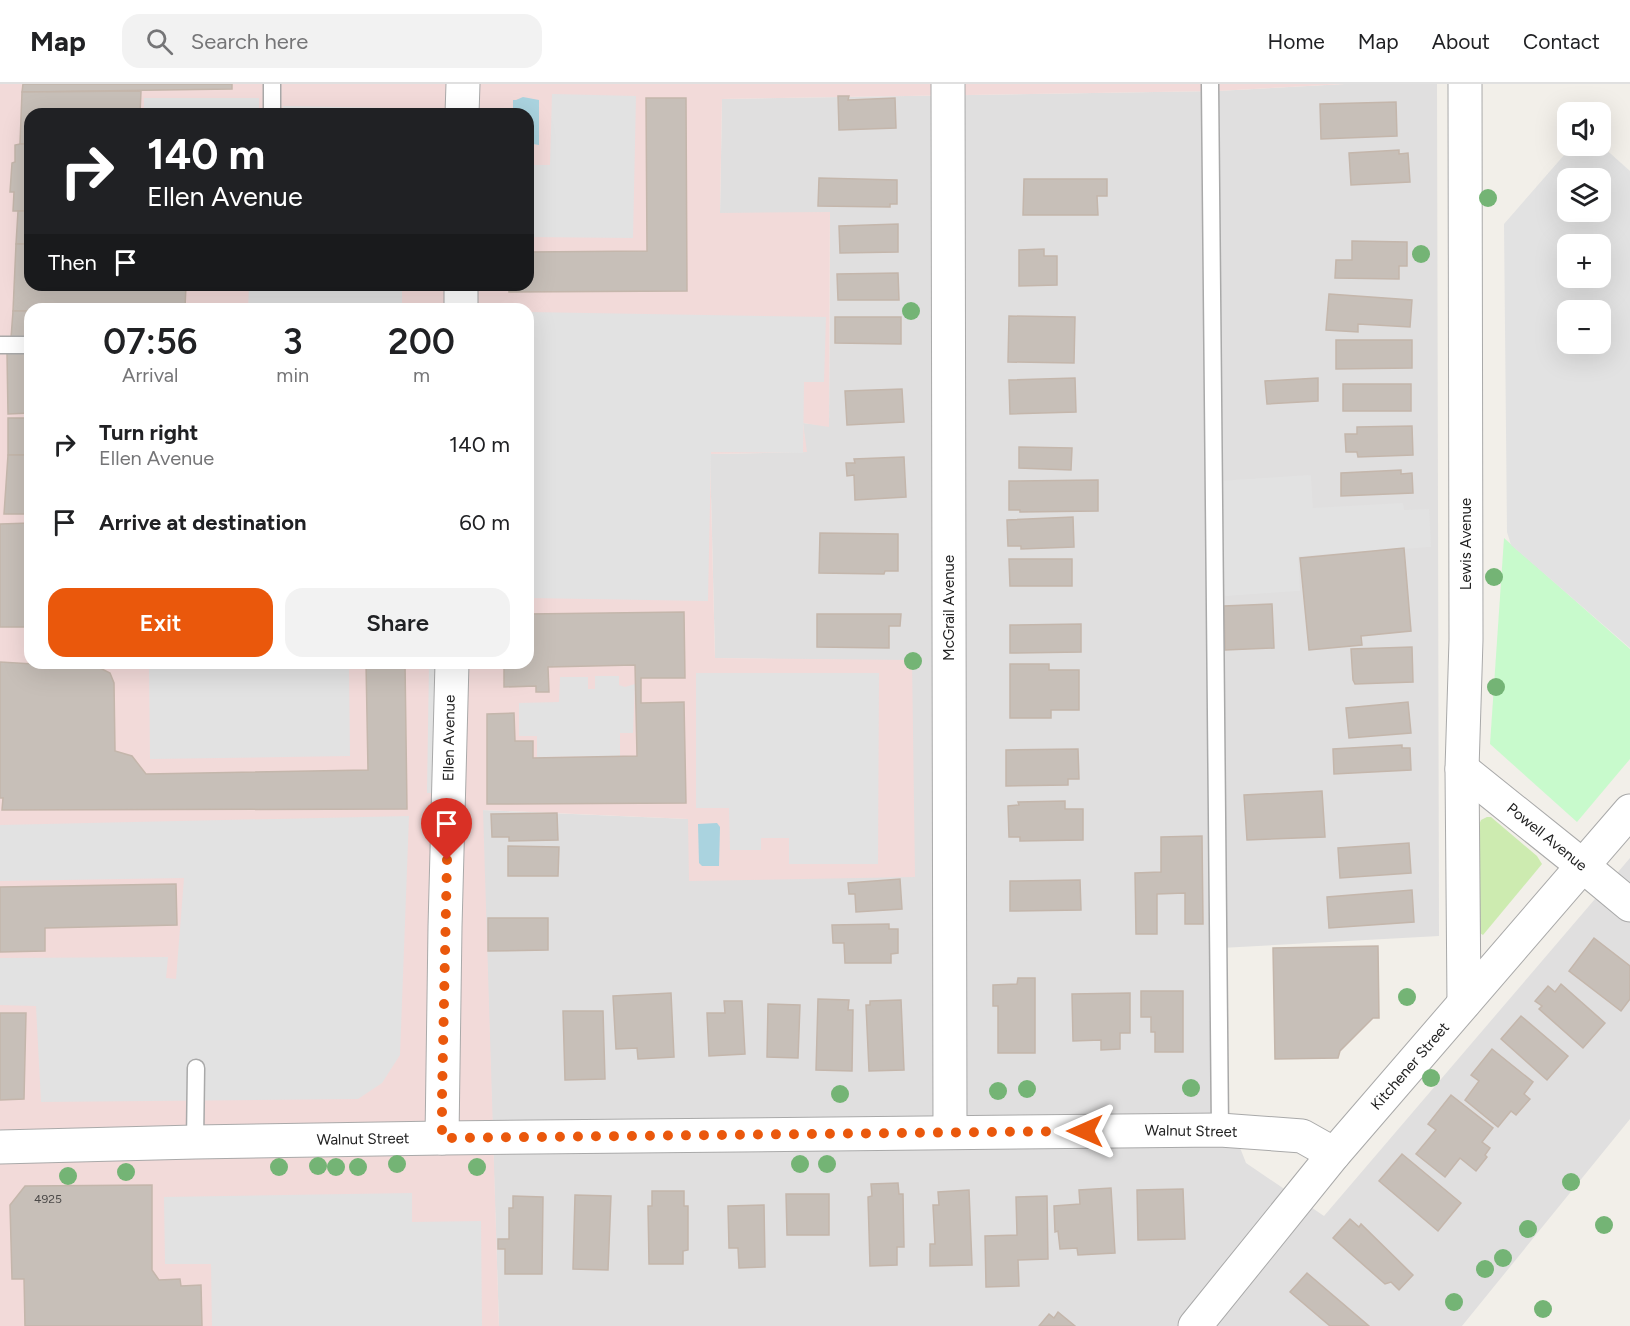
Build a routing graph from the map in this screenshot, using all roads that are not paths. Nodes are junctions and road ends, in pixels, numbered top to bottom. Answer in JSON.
{"nodes":[{"id":1,"x":272,"y":84,"type":"edge"},
{"id":2,"x":463,"y":84,"type":"edge"},
{"id":3,"x":948,"y":84,"type":"edge"},
{"id":4,"x":1210,"y":84,"type":"edge"},
{"id":5,"x":1465,"y":84,"type":"edge"},
{"id":6,"x":272,"y":108,"type":"edge"},
{"id":7,"x":462,"y":108,"type":"edge"},
{"id":8,"x":0,"y":345,"type":"edge"},
{"id":9,"x":24,"y":345,"type":"edge"},
{"id":10,"x":452,"y":669,"type":"edge"},
{"id":11,"x":1462,"y":769,"type":"junction"},
{"id":12,"x":1630,"y":811,"type":"edge"},
{"id":13,"x":1583,"y":866,"type":"junction"},
{"id":14,"x":1630,"y":905,"type":"edge"},
{"id":15,"x":1464,"y":1003,"type":"junction"},
{"id":16,"x":196,"y":1068,"type":"dead end"},
{"id":17,"x":1220,"y":1130,"type":"junction"},
{"id":18,"x":950,"y":1132,"type":"junction"},
{"id":19,"x":442,"y":1138,"type":"junction"},
{"id":20,"x":195,"y":1142,"type":"junction"},
{"id":21,"x":0,"y":1147,"type":"edge"},
{"id":22,"x":1334,"y":1154,"type":"junction"},
{"id":23,"x":1196,"y":1326,"type":"edge"}],
"edges":[{"from":1,"to":6,"type":"lane"},
{"from":2,"to":7,"type":"street"},
{"from":3,"to":18,"type":"street","name":"McGrail Avenue"},
{"from":4,"to":17,"type":"lane"},
{"from":5,"to":11,"type":"street","name":"Lewis Avenue"},
{"from":8,"to":9,"type":"lane"},
{"from":10,"to":19,"type":"street","name":"Ellen Avenue"},
{"from":11,"to":13,"type":"street","name":"Powell Avenue"},
{"from":11,"to":15,"type":"street","name":"Lewis Avenue"},
{"from":12,"to":13,"type":"street","name":"Kitchener Street"},
{"from":13,"to":14,"type":"street","name":"Powell Avenue"},
{"from":13,"to":15,"type":"street","name":"Kitchener Street"},
{"from":15,"to":22,"type":"street","name":"Kitchener Street"},
{"from":16,"to":20,"type":"lane"},
{"from":17,"to":18,"type":"street","name":"Walnut Street"},
{"from":17,"to":22,"type":"street","name":"Walnut Street"},
{"from":18,"to":19,"type":"street","name":"Walnut Street"},
{"from":19,"to":20,"type":"street","name":"Walnut Street"},
{"from":20,"to":21,"type":"street","name":"Walnut Street"},
{"from":22,"to":23,"type":"street","name":"Kitchener Street"}]}
